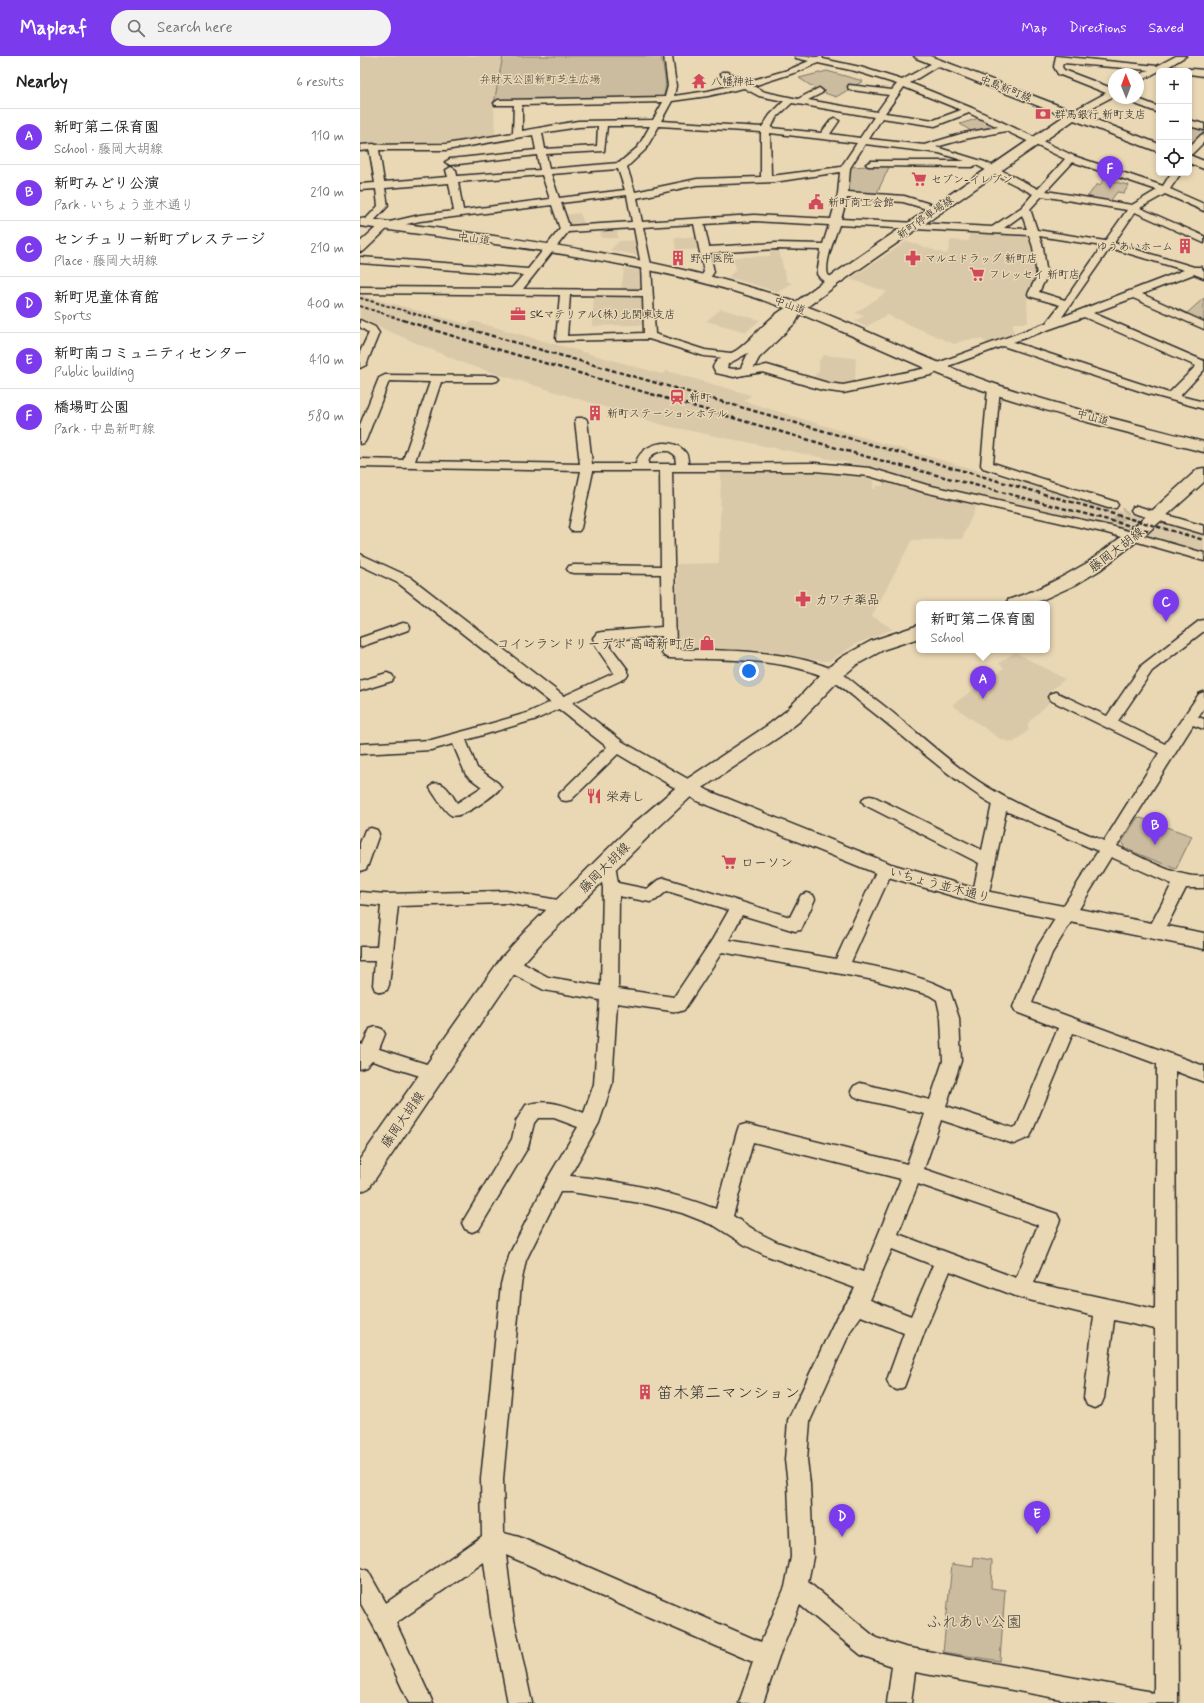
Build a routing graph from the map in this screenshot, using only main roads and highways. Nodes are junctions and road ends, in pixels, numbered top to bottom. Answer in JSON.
{"nodes":[{"id":1,"x":930,"y":58,"type":"edge"},
{"id":2,"x":1074,"y":114,"type":"junction"},
{"id":3,"x":1156,"y":147,"type":"edge"},
{"id":4,"x":1192,"y":160,"type":"edge"},
{"id":5,"x":1204,"y":165,"type":"edge"},
{"id":6,"x":364,"y":223,"type":"edge"},
{"id":7,"x":798,"y":307,"type":"junction"},
{"id":8,"x":1204,"y":447,"type":"edge"},
{"id":9,"x":1204,"y":473,"type":"edge"},
{"id":10,"x":1023,"y":601,"type":"edge"},
{"id":11,"x":916,"y":632,"type":"edge"},
{"id":12,"x":360,"y":1180,"type":"edge"}],
"edges":[{"from":1,"to":2,"type":"main road","name":"中島新町線"},
{"from":2,"to":3,"type":"main road","name":"中島新町線"},
{"from":2,"to":7,"type":"main road","name":"新町停車場線"},
{"from":4,"to":5,"type":"main road"},
{"from":6,"to":7,"type":"main road","name":"中山道"},
{"from":7,"to":8,"type":"main road","name":"中山道"},
{"from":9,"to":10,"type":"main road","name":"藤岡大胡線"},
{"from":11,"to":12,"type":"main road","name":"藤岡大胡線"}]}
